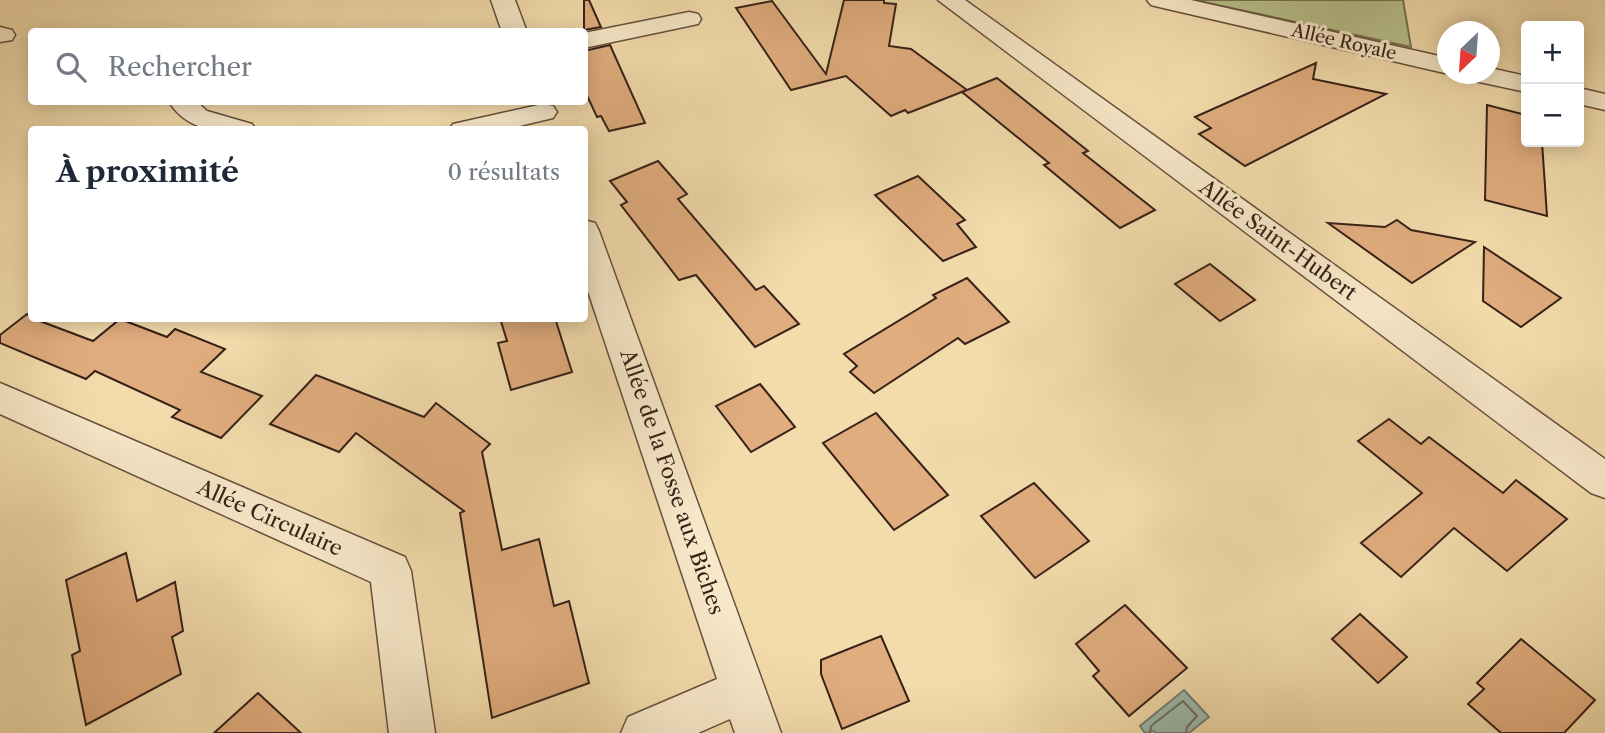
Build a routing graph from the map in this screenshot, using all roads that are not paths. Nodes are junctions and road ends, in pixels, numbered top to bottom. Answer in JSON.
{"nodes":[{"id":1,"x":503,"y":0,"type":"edge"},
{"id":2,"x":950,"y":0,"type":"edge"},
{"id":3,"x":1158,"y":0,"type":"edge"},
{"id":4,"x":689,"y":19,"type":"dead end"},
{"id":5,"x":513,"y":28,"type":"edge"},
{"id":6,"x":588,"y":40,"type":"edge"},
{"id":7,"x":1437,"y":64,"type":"edge"},
{"id":8,"x":1500,"y":78,"type":"edge"},
{"id":9,"x":1521,"y":83,"type":"edge"},
{"id":10,"x":1584,"y":97,"type":"edge"},
{"id":11,"x":1605,"y":102,"type":"edge"},
{"id":12,"x":185,"y":105,"type":"edge"},
{"id":13,"x":544,"y":114,"type":"edge"},
{"id":14,"x":228,"y":126,"type":"edge"},
{"id":15,"x":483,"y":126,"type":"edge"},
{"id":16,"x":588,"y":242,"type":"edge"},
{"id":17,"x":11,"y":413,"type":"edge"},
{"id":18,"x":1605,"y":481,"type":"edge"},
{"id":19,"x":744,"y":690,"type":"junction"},
{"id":20,"x":412,"y":733,"type":"edge"},
{"id":21,"x":644,"y":733,"type":"edge"},
{"id":22,"x":758,"y":733,"type":"edge"}],
"edges":[{"from":1,"to":5,"type":"street"},
{"from":2,"to":18,"type":"street","name":"Allée Saint-Hubert"},
{"from":3,"to":7,"type":"street","name":"Allée Royale"},
{"from":4,"to":6,"type":"street"},
{"from":8,"to":9,"type":"street"},
{"from":10,"to":11,"type":"street"},
{"from":12,"to":14,"type":"street"},
{"from":13,"to":15,"type":"street"},
{"from":16,"to":19,"type":"street","name":"Allée de la Fosse aux Biches"},
{"from":17,"to":20,"type":"street","name":"Allée Circulaire"},
{"from":19,"to":21,"type":"street"},
{"from":19,"to":22,"type":"street","name":"Allée de la Fosse aux Biches"}]}
